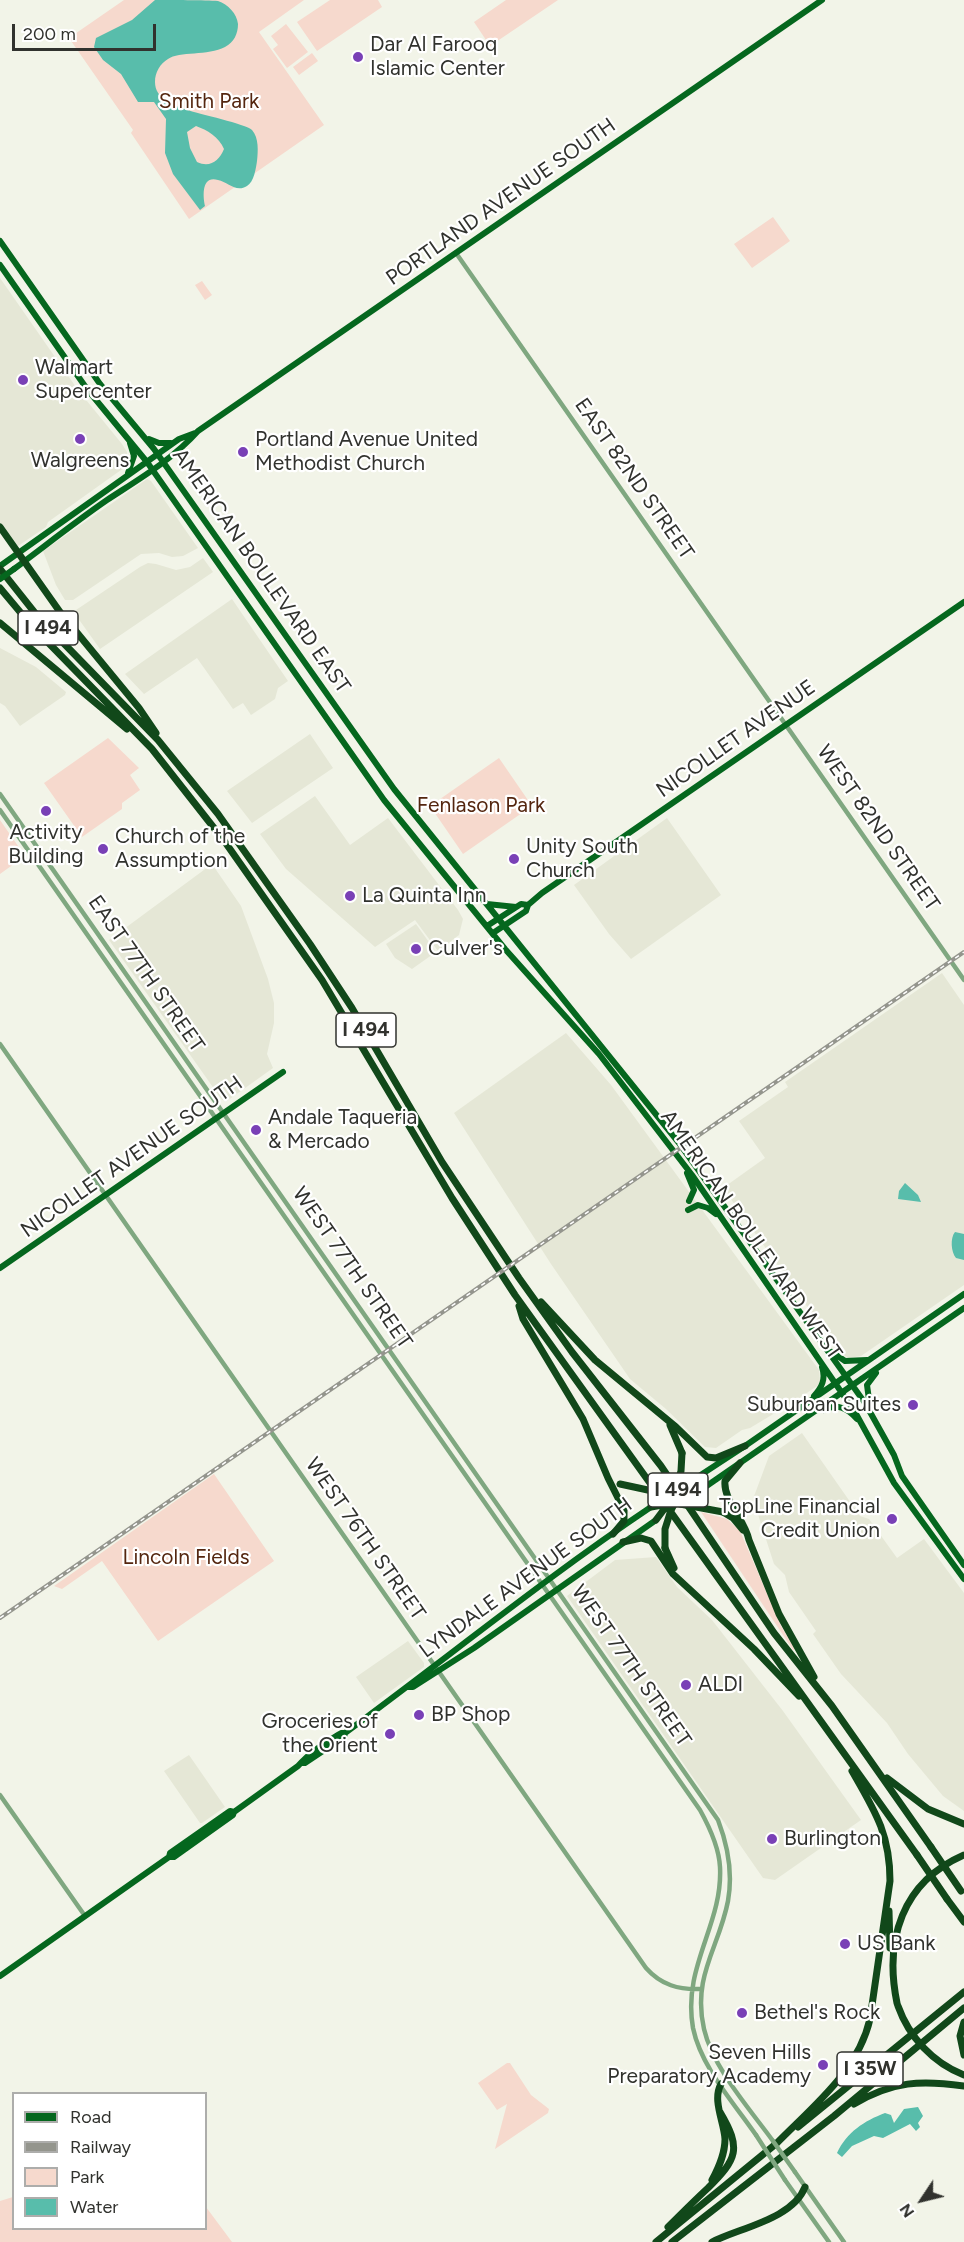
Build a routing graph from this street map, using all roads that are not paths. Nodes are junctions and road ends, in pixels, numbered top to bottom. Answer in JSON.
{"nodes":[{"id":1,"x":822,"y":0,"type":"edge"},
{"id":2,"x":0,"y":241,"type":"edge"},
{"id":3,"x":456,"y":253,"type":"junction"},
{"id":4,"x":0,"y":264,"type":"edge"},
{"id":5,"x":85,"y":362,"type":"junction"},
{"id":6,"x":74,"y":370,"type":"junction"},
{"id":7,"x":198,"y":431,"type":"junction"},
{"id":8,"x":141,"y":432,"type":"junction"},
{"id":9,"x":128,"y":437,"type":"junction"},
{"id":10,"x":179,"y":439,"type":"junction"},
{"id":11,"x":158,"y":454,"type":"junction"},
{"id":12,"x":147,"y":462,"type":"junction"},
{"id":13,"x":164,"y":462,"type":"junction"},
{"id":14,"x":153,"y":470,"type":"junction"},
{"id":15,"x":122,"y":479,"type":"junction"},
{"id":16,"x":0,"y":527,"type":"edge"},
{"id":17,"x":19,"y":552,"type":"junction"},
{"id":18,"x":25,"y":561,"type":"junction"},
{"id":19,"x":237,"y":566,"type":"junction"},
{"id":20,"x":0,"y":567,"type":"edge"},
{"id":21,"x":226,"y":573,"type":"junction"},
{"id":22,"x":0,"y":579,"type":"edge"},
{"id":23,"x":248,"y":581,"type":"junction"},
{"id":24,"x":0,"y":588,"type":"edge"},
{"id":25,"x":237,"y":588,"type":"junction"},
{"id":26,"x":964,"y":602,"type":"edge"},
{"id":27,"x":0,"y":623,"type":"edge"},
{"id":28,"x":786,"y":725,"type":"junction"},
{"id":29,"x":152,"y":749,"type":"junction"},
{"id":30,"x":170,"y":755,"type":"junction"},
{"id":31,"x":0,"y":794,"type":"edge"},
{"id":32,"x":0,"y":810,"type":"edge"},
{"id":33,"x":436,"y":842,"type":"junction"},
{"id":34,"x":425,"y":852,"type":"junction"},
{"id":35,"x":487,"y":904,"type":"junction"},
{"id":36,"x":528,"y":905,"type":"junction"},
{"id":37,"x":517,"y":907,"type":"junction"},
{"id":38,"x":499,"y":918,"type":"junction"},
{"id":39,"x":505,"y":925,"type":"junction"},
{"id":40,"x":487,"y":926,"type":"junction"},
{"id":41,"x":493,"y":933,"type":"junction"},
{"id":42,"x":964,"y":980,"type":"edge"},
{"id":43,"x":558,"y":992,"type":"junction"},
{"id":44,"x":550,"y":999,"type":"junction"},
{"id":45,"x":138,"y":1006,"type":"junction"},
{"id":46,"x":0,"y":1044,"type":"edge"},
{"id":47,"x":177,"y":1048,"type":"junction"},
{"id":48,"x":283,"y":1072,"type":"dead end"},
{"id":49,"x":223,"y":1114,"type":"junction"},
{"id":50,"x":216,"y":1119,"type":"junction"},
{"id":51,"x":680,"y":1159,"type":"junction"},
{"id":52,"x":106,"y":1195,"type":"junction"},
{"id":53,"x":688,"y":1201,"type":"dead end"},
{"id":54,"x":688,"y":1210,"type":"dead end"},
{"id":55,"x":721,"y":1218,"type":"junction"},
{"id":56,"x":0,"y":1268,"type":"edge"},
{"id":57,"x":519,"y":1278,"type":"junction"},
{"id":58,"x":964,"y":1294,"type":"edge"},
{"id":59,"x":515,"y":1295,"type":"junction"},
{"id":60,"x":964,"y":1308,"type":"edge"},
{"id":61,"x":825,"y":1346,"type":"junction"},
{"id":62,"x":816,"y":1353,"type":"junction"},
{"id":63,"x":871,"y":1359,"type":"junction"},
{"id":64,"x":879,"y":1368,"type":"junction"},
{"id":65,"x":846,"y":1376,"type":"junction"},
{"id":66,"x":836,"y":1383,"type":"junction"},
{"id":67,"x":853,"y":1386,"type":"junction"},
{"id":68,"x":843,"y":1393,"type":"junction"},
{"id":69,"x":810,"y":1401,"type":"junction"},
{"id":70,"x":810,"y":1416,"type":"junction"},
{"id":71,"x":872,"y":1416,"type":"junction"},
{"id":72,"x":667,"y":1420,"type":"junction"},
{"id":73,"x":864,"y":1426,"type":"junction"},
{"id":74,"x":745,"y":1446,"type":"junction"},
{"id":75,"x":601,"y":1463,"type":"junction"},
{"id":76,"x":741,"y":1463,"type":"junction"},
{"id":77,"x":690,"y":1482,"type":"joint"},
{"id":78,"x":695,"y":1494,"type":"joint"},
{"id":79,"x":674,"y":1500,"type":"junction"},
{"id":80,"x":651,"y":1507,"type":"joint"},
{"id":81,"x":652,"y":1522,"type":"joint"},
{"id":82,"x":613,"y":1534,"type":"junction"},
{"id":83,"x":749,"y":1540,"type":"junction"},
{"id":84,"x":623,"y":1542,"type":"junction"},
{"id":85,"x":964,"y":1565,"type":"edge"},
{"id":86,"x":549,"y":1578,"type":"junction"},
{"id":87,"x":964,"y":1580,"type":"edge"},
{"id":88,"x":541,"y":1584,"type":"junction"},
{"id":89,"x":685,"y":1585,"type":"junction"},
{"id":90,"x":556,"y":1588,"type":"junction"},
{"id":91,"x":548,"y":1594,"type":"junction"},
{"id":92,"x":436,"y":1668,"type":"junction"},
{"id":93,"x":832,"y":1706,"type":"junction"},
{"id":94,"x":821,"y":1720,"type":"junction"},
{"id":95,"x":826,"y":1728,"type":"junction"},
{"id":96,"x":880,"y":1772,"type":"junction"},
{"id":97,"x":0,"y":1795,"type":"edge"},
{"id":98,"x":964,"y":1824,"type":"edge"},
{"id":99,"x":964,"y":1855,"type":"edge"},
{"id":100,"x":963,"y":1892,"type":"edge"},
{"id":101,"x":888,"y":1894,"type":"junction"},
{"id":102,"x":85,"y":1916,"type":"junction"},
{"id":103,"x":964,"y":1922,"type":"edge"},
{"id":104,"x":0,"y":1976,"type":"edge"},
{"id":105,"x":701,"y":1989,"type":"junction"},
{"id":106,"x":691,"y":1990,"type":"junction"},
{"id":107,"x":964,"y":1992,"type":"edge"},
{"id":108,"x":897,"y":2004,"type":"junction"},
{"id":109,"x":964,"y":2008,"type":"edge"},
{"id":110,"x":964,"y":2022,"type":"edge"},
{"id":111,"x":964,"y":2055,"type":"edge"},
{"id":112,"x":964,"y":2075,"type":"edge"},
{"id":113,"x":729,"y":2079,"type":"junction"},
{"id":114,"x":721,"y":2084,"type":"junction"},
{"id":115,"x":964,"y":2086,"type":"edge"},
{"id":116,"x":834,"y":2116,"type":"junction"},
{"id":117,"x":775,"y":2145,"type":"junction"},
{"id":118,"x":805,"y":2187,"type":"junction"},
{"id":119,"x":798,"y":2199,"type":"junction"},
{"id":120,"x":655,"y":2242,"type":"edge"},
{"id":121,"x":672,"y":2242,"type":"edge"},
{"id":122,"x":712,"y":2242,"type":"edge"},
{"id":123,"x":830,"y":2242,"type":"edge"},
{"id":124,"x":844,"y":2242,"type":"edge"}],
"edges":[{"from":1,"to":3,"type":"main road","name":"PORTLAND AVENUE SOUTH"},
{"from":2,"to":5,"type":"main road","name":"AMERICAN BOULEVARD EAST"},
{"from":3,"to":7,"type":"main road","name":"PORTLAND AVENUE SOUTH"},
{"from":3,"to":28,"type":"street","name":"EAST 82ND STREET"},
{"from":4,"to":6,"type":"main road","name":"AMERICAN BOULEVARD EAST"},
{"from":5,"to":6,"type":"main road"},
{"from":5,"to":8,"type":"main road","name":"AMERICAN BOULEVARD EAST"},
{"from":6,"to":9,"type":"main road","name":"AMERICAN BOULEVARD EAST"},
{"from":7,"to":10,"type":"main road","name":"PORTLAND AVENUE SOUTH"},
{"from":7,"to":13,"type":"main road","name":"PORTLAND AVENUE SOUTH"},
{"from":8,"to":10,"type":"main road"},
{"from":8,"to":11,"type":"main road","name":"AMERICAN BOULEVARD EAST"},
{"from":9,"to":12,"type":"main road","name":"AMERICAN BOULEVARD EAST"},
{"from":9,"to":15,"type":"main road"},
{"from":10,"to":11,"type":"main road","name":"PORTLAND AVENUE SOUTH"},
{"from":11,"to":12,"type":"main road","name":"PORTLAND AVENUE SOUTH"},
{"from":11,"to":13,"type":"main road","name":"AMERICAN BOULEVARD EAST"},
{"from":12,"to":14,"type":"main road","name":"AMERICAN BOULEVARD EAST"},
{"from":12,"to":15,"type":"main road","name":"PORTLAND AVENUE SOUTH"},
{"from":13,"to":14,"type":"main road","name":"PORTLAND AVENUE SOUTH"},
{"from":13,"to":19,"type":"main road","name":"AMERICAN BOULEVARD EAST"},
{"from":14,"to":18,"type":"main road","name":"PORTLAND AVENUE SOUTH"},
{"from":14,"to":21,"type":"main road","name":"AMERICAN BOULEVARD EAST"},
{"from":15,"to":17,"type":"main road","name":"PORTLAND AVENUE SOUTH"},
{"from":16,"to":17,"type":"highway"},
{"from":17,"to":18,"type":"highway"},
{"from":17,"to":20,"type":"main road","name":"PORTLAND AVENUE SOUTH"},
{"from":18,"to":22,"type":"main road","name":"PORTLAND AVENUE SOUTH","bridge":true},
{"from":18,"to":30,"type":"highway"},
{"from":19,"to":21,"type":"main road"},
{"from":19,"to":23,"type":"main road","name":"AMERICAN BOULEVARD EAST"},
{"from":20,"to":30,"type":"highway","number":"I 494"},
{"from":21,"to":25,"type":"main road","name":"AMERICAN BOULEVARD EAST"},
{"from":23,"to":25,"type":"main road"},
{"from":23,"to":33,"type":"main road","name":"AMERICAN BOULEVARD EAST"},
{"from":24,"to":29,"type":"highway","number":"I 494"},
{"from":25,"to":34,"type":"main road","name":"AMERICAN BOULEVARD EAST"},
{"from":26,"to":28,"type":"main road","name":"NICOLLET AVENUE"},
{"from":27,"to":29,"type":"highway"},
{"from":28,"to":36,"type":"main road","name":"NICOLLET AVENUE"},
{"from":28,"to":42,"type":"street","name":"WEST 82ND STREET"},
{"from":29,"to":59,"type":"highway","number":"I 494"},
{"from":30,"to":57,"type":"highway","number":"I 494"},
{"from":31,"to":47,"type":"street","name":"EAST 77TH STREET"},
{"from":32,"to":45,"type":"street","name":"EAST 77TH STREET"},
{"from":33,"to":34,"type":"main road"},
{"from":33,"to":35,"type":"main road","name":"AMERICAN BOULEVARD EAST"},
{"from":34,"to":40,"type":"main road","name":"AMERICAN BOULEVARD EAST"},
{"from":35,"to":37,"type":"main road"},
{"from":35,"to":38,"type":"main road","name":"AMERICAN BOULEVARD EAST"},
{"from":36,"to":37,"type":"main road","name":"NICOLLET AVENUE"},
{"from":36,"to":39,"type":"main road","name":"NICOLLET AVENUE"},
{"from":37,"to":38,"type":"main road","name":"NICOLLET AVENUE"},
{"from":38,"to":39,"type":"main road","name":"AMERICAN BOULEVARD WEST"},
{"from":38,"to":40,"type":"main road"},
{"from":39,"to":41,"type":"main road","name":"NICOLLET AVENUE"},
{"from":39,"to":43,"type":"main road","name":"AMERICAN BOULEVARD WEST"},
{"from":40,"to":41,"type":"main road","name":"AMERICAN BOULEVARD WEST"},
{"from":41,"to":44,"type":"main road","name":"AMERICAN BOULEVARD WEST"},
{"from":43,"to":44,"type":"main road"},
{"from":43,"to":61,"type":"main road","name":"AMERICAN BOULEVARD WEST"},
{"from":44,"to":51,"type":"main road","name":"AMERICAN BOULEVARD WEST"},
{"from":45,"to":47,"type":"street"},
{"from":45,"to":50,"type":"street","name":"EAST 77TH STREET"},
{"from":46,"to":52,"type":"street","name":"WEST 76TH STREET"},
{"from":47,"to":49,"type":"street","name":"EAST 77TH STREET"},
{"from":48,"to":49,"type":"main road","name":"NICOLLET AVENUE SOUTH"},
{"from":49,"to":50,"type":"main road","name":"NICOLLET AVENUE SOUTH"},
{"from":49,"to":86,"type":"street","name":"WEST 77TH STREET"},
{"from":50,"to":52,"type":"main road","name":"NICOLLET AVENUE SOUTH"},
{"from":50,"to":88,"type":"street","name":"WEST 77TH STREET"},
{"from":51,"to":53,"type":"main road"},
{"from":51,"to":55,"type":"main road","name":"AMERICAN BOULEVARD WEST"},
{"from":52,"to":56,"type":"main road","name":"NICOLLET AVENUE SOUTH"},
{"from":52,"to":92,"type":"street","name":"WEST 76TH STREET"},
{"from":54,"to":55,"type":"main road"},
{"from":55,"to":62,"type":"main road","name":"AMERICAN BOULEVARD WEST"},
{"from":57,"to":72,"type":"highway"},
{"from":57,"to":93,"type":"highway","number":"I 494"},
{"from":58,"to":63,"type":"main road"},
{"from":59,"to":75,"type":"highway"},
{"from":59,"to":94,"type":"highway","number":"I 494"},
{"from":60,"to":64,"type":"main road"},
{"from":61,"to":63,"type":"main road"},
{"from":61,"to":65,"type":"main road","name":"AMERICAN BOULEVARD WEST"},
{"from":62,"to":66,"type":"main road","name":"AMERICAN BOULEVARD WEST"},
{"from":62,"to":69,"type":"main road"},
{"from":63,"to":65,"type":"main road"},
{"from":64,"to":67,"type":"main road"},
{"from":64,"to":71,"type":"main road"},
{"from":65,"to":66,"type":"main road"},
{"from":65,"to":67,"type":"main road","name":"AMERICAN BOULEVARD WEST"},
{"from":66,"to":68,"type":"main road","name":"AMERICAN BOULEVARD WEST"},
{"from":66,"to":69,"type":"main road"},
{"from":67,"to":68,"type":"main road"},
{"from":67,"to":71,"type":"main road","name":"AMERICAN BOULEVARD WEST"},
{"from":68,"to":70,"type":"main road"},
{"from":68,"to":73,"type":"main road","name":"AMERICAN BOULEVARD WEST"},
{"from":69,"to":74,"type":"main road"},
{"from":70,"to":73,"type":"main road"},
{"from":70,"to":76,"type":"main road"},
{"from":71,"to":85,"type":"main road","name":"AMERICAN BOULEVARD WEST"},
{"from":72,"to":74,"type":"highway"},
{"from":72,"to":79,"type":"highway","bridge":true},
{"from":73,"to":87,"type":"main road","name":"AMERICAN BOULEVARD WEST"},
{"from":74,"to":77,"type":"main road"},
{"from":75,"to":79,"type":"highway","bridge":true},
{"from":75,"to":82,"type":"highway"},
{"from":76,"to":78,"type":"main road"},
{"from":76,"to":83,"type":"highway"},
{"from":77,"to":79,"type":"highway","bridge":true},
{"from":78,"to":79,"type":"highway","bridge":true},
{"from":79,"to":80,"type":"highway","bridge":true},
{"from":79,"to":81,"type":"highway","bridge":true},
{"from":79,"to":83,"type":"highway","bridge":true},
{"from":79,"to":89,"type":"highway","bridge":true},
{"from":80,"to":82,"type":"main road","name":"LYNDALE AVENUE SOUTH"},
{"from":81,"to":84,"type":"main road","name":"LYNDALE AVENUE SOUTH"},
{"from":82,"to":86,"type":"main road","name":"LYNDALE AVENUE SOUTH"},
{"from":83,"to":93,"type":"highway"},
{"from":84,"to":89,"type":"highway"},
{"from":84,"to":90,"type":"main road","name":"LYNDALE AVENUE SOUTH"},
{"from":86,"to":88,"type":"main road","name":"LYNDALE AVENUE SOUTH"},
{"from":86,"to":90,"type":"street","name":"WEST 77TH STREET"},
{"from":88,"to":91,"type":"street","name":"WEST 77TH STREET"},
{"from":88,"to":92,"type":"main road","name":"LYNDALE AVENUE SOUTH"},
{"from":89,"to":94,"type":"highway"},
{"from":90,"to":91,"type":"main road","name":"LYNDALE AVENUE SOUTH"},
{"from":90,"to":105,"type":"street","name":"WEST 77TH STREET"},
{"from":91,"to":92,"type":"main road","name":"LYNDALE AVENUE SOUTH"},
{"from":91,"to":106,"type":"street","name":"WEST 77TH STREET"},
{"from":92,"to":102,"type":"main road","name":"LYNDALE AVENUE SOUTH"},
{"from":92,"to":106,"type":"street","name":"WEST 76TH STREET"},
{"from":93,"to":96,"type":"highway","number":"I 494"},
{"from":94,"to":95,"type":"highway","number":"I 494"},
{"from":95,"to":101,"type":"highway"},
{"from":95,"to":103,"type":"highway","number":"I 494","bridge":true},
{"from":96,"to":98,"type":"highway"},
{"from":96,"to":100,"type":"highway","number":"I 494","bridge":true},
{"from":97,"to":102,"type":"street"},
{"from":99,"to":108,"type":"highway"},
{"from":101,"to":108,"type":"highway"},
{"from":101,"to":117,"type":"highway"},
{"from":102,"to":104,"type":"main road","name":"LYNDALE AVENUE SOUTH"},
{"from":105,"to":106,"type":"street","name":"WEST 76TH STREET"},
{"from":105,"to":113,"type":"street","name":"WEST 77TH STREET"},
{"from":106,"to":114,"type":"street","name":"WEST 77TH STREET"},
{"from":107,"to":117,"type":"highway","number":"I 35W"},
{"from":108,"to":112,"type":"highway","bridge":true},
{"from":109,"to":116,"type":"highway","number":"I 35W"},
{"from":110,"to":111,"type":"highway"},
{"from":113,"to":114,"type":"street"},
{"from":113,"to":118,"type":"street","bridge":true},
{"from":114,"to":119,"type":"street","bridge":true},
{"from":114,"to":120,"type":"highway"},
{"from":115,"to":116,"type":"highway"},
{"from":116,"to":121,"type":"highway","number":"I 35W"},
{"from":117,"to":120,"type":"highway","number":"I 35W"},
{"from":118,"to":119,"type":"highway"},
{"from":118,"to":124,"type":"street"},
{"from":119,"to":122,"type":"highway"},
{"from":119,"to":123,"type":"street"}]}
